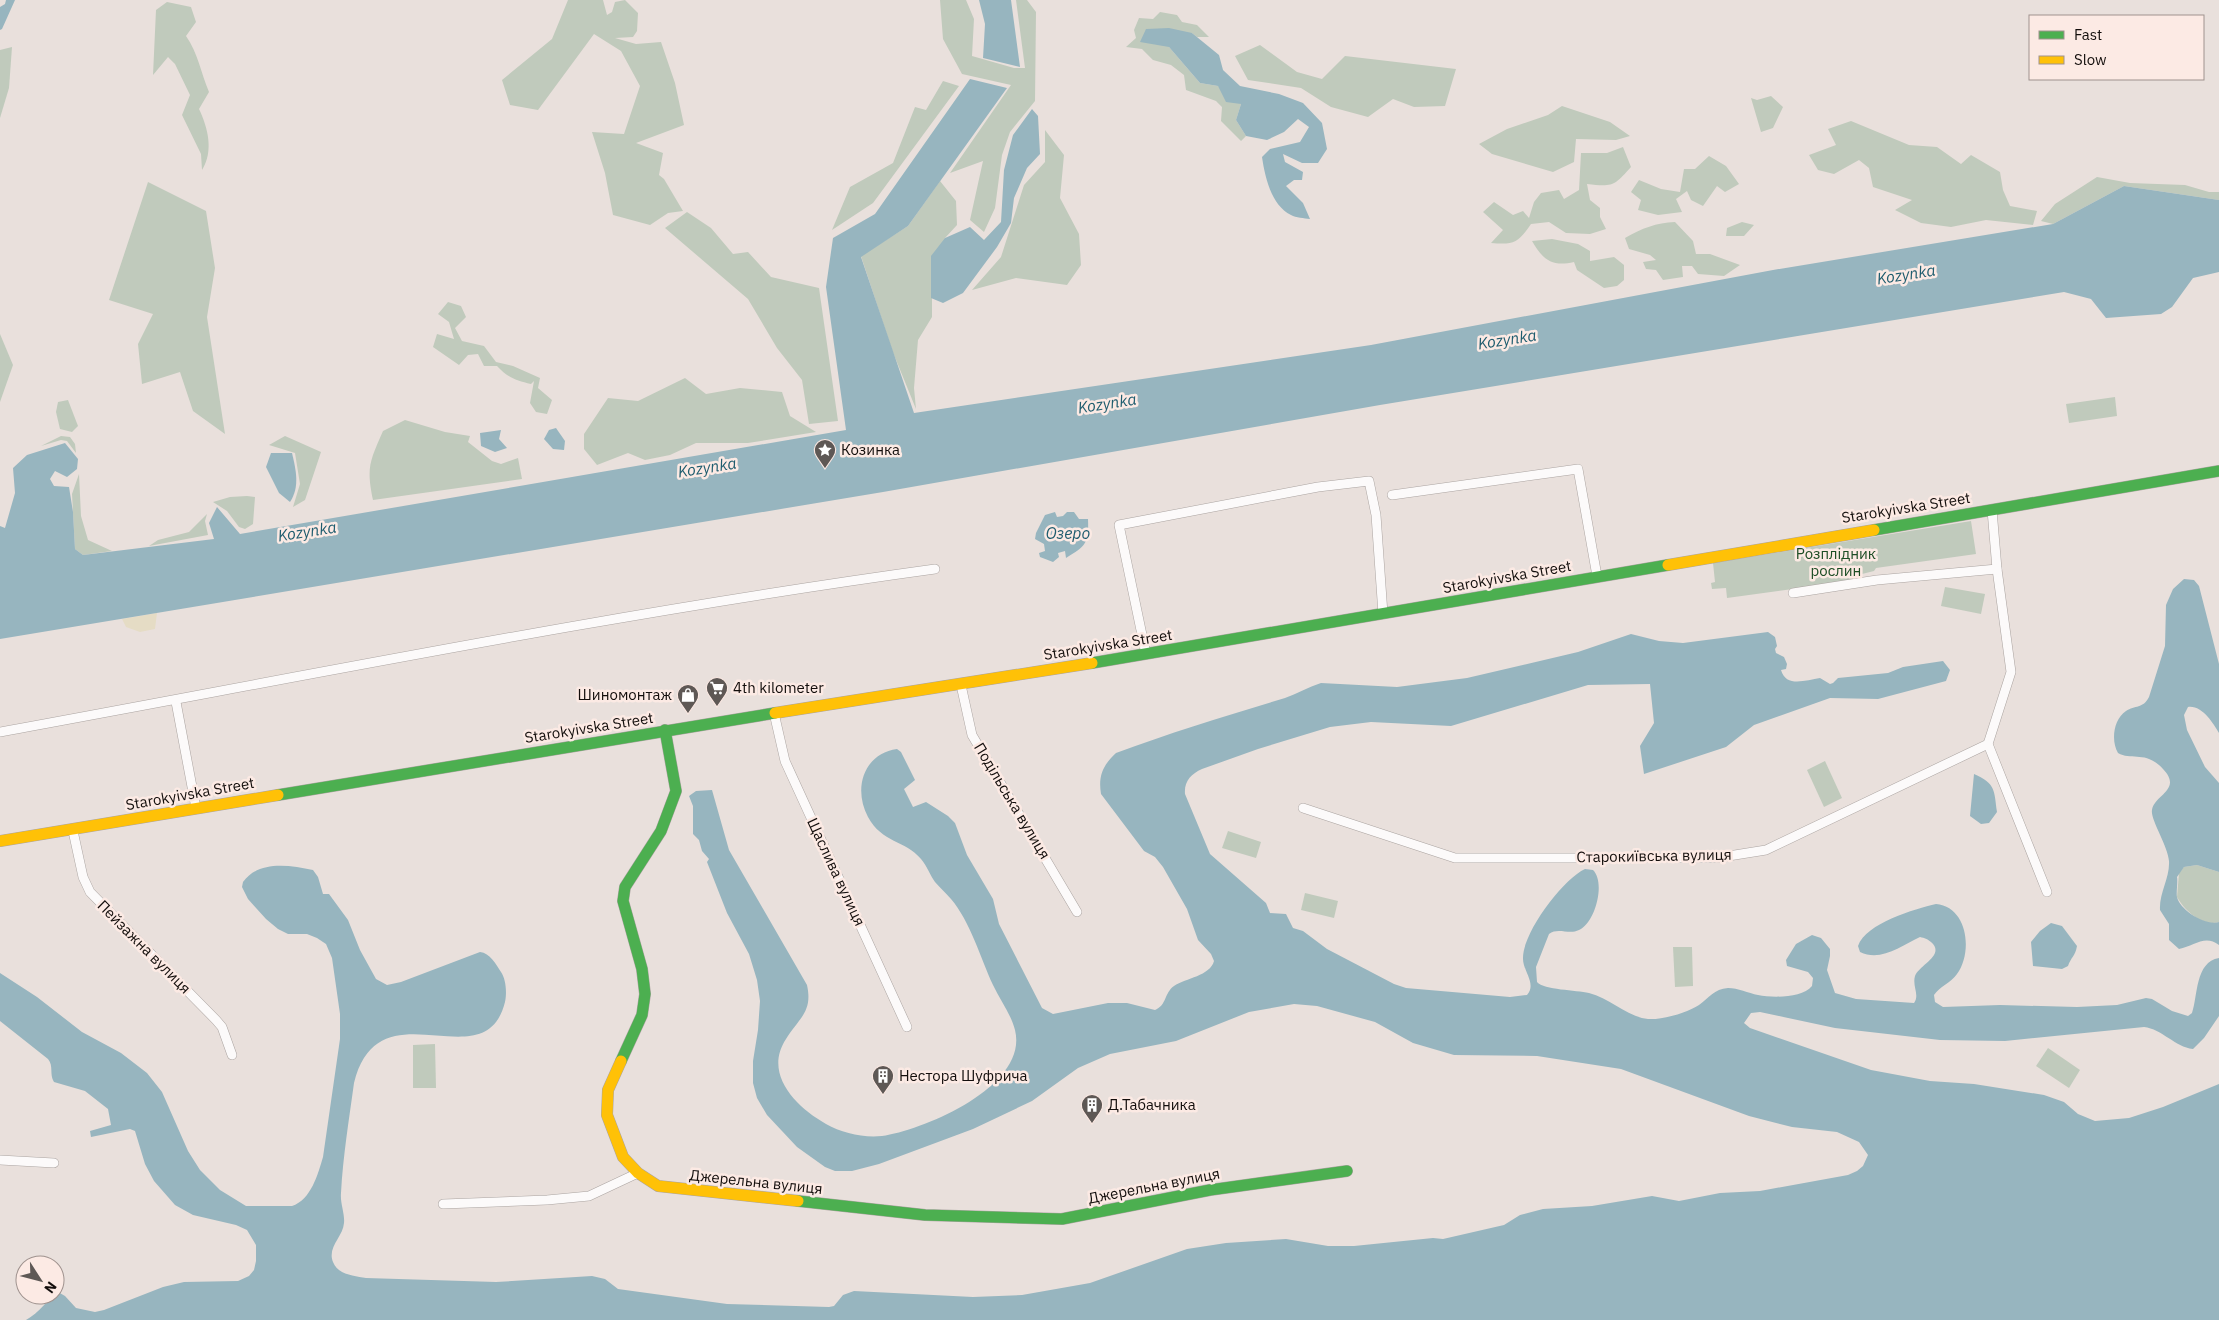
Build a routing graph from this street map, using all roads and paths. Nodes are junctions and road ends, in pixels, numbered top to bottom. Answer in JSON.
{"nodes":[{"id":1,"x":2219,"y":471,"type":"edge"},
{"id":2,"x":1392,"y":495,"type":"dead end"},
{"id":3,"x":1992,"y":510,"type":"junction"},
{"id":4,"x":1997,"y":568,"type":"junction"},
{"id":5,"x":935,"y":569,"type":"dead end"},
{"id":6,"x":1597,"y":576,"type":"junction"},
{"id":7,"x":1794,"y":593,"type":"dead end"},
{"id":8,"x":1383,"y":614,"type":"junction"},
{"id":9,"x":1146,"y":654,"type":"junction"},
{"id":10,"x":961,"y":685,"type":"junction"},
{"id":11,"x":176,"y":702,"type":"dead end"},
{"id":12,"x":774,"y":713,"type":"junction"},
{"id":13,"x":664,"y":730,"type":"junction"},
{"id":14,"x":0,"y":732,"type":"edge"},
{"id":15,"x":1988,"y":744,"type":"junction"},
{"id":16,"x":196,"y":808,"type":"junction"},
{"id":17,"x":1303,"y":808,"type":"dead end"},
{"id":18,"x":73,"y":830,"type":"junction"},
{"id":19,"x":0,"y":841,"type":"edge"},
{"id":20,"x":2047,"y":892,"type":"dead end"},
{"id":21,"x":1077,"y":912,"type":"dead end"},
{"id":22,"x":908,"y":1028,"type":"dead end"},
{"id":23,"x":232,"y":1055,"type":"dead end"},
{"id":24,"x":0,"y":1160,"type":"edge"},
{"id":25,"x":54,"y":1163,"type":"dead end"},
{"id":26,"x":1348,"y":1171,"type":"dead end"},
{"id":27,"x":638,"y":1173,"type":"junction"},
{"id":28,"x":443,"y":1204,"type":"dead end"}],
"edges":[{"from":1,"to":3,"type":"street","name":"Starokyivska Street"},
{"from":2,"to":6,"type":"street"},
{"from":3,"to":4,"type":"street"},
{"from":3,"to":6,"type":"street","name":"Starokyivska Street"},
{"from":4,"to":7,"type":"street"},
{"from":4,"to":15,"type":"street"},
{"from":5,"to":14,"type":"street"},
{"from":6,"to":8,"type":"street","name":"Starokyivska Street"},
{"from":8,"to":9,"type":"street","name":"Starokyivska Street"},
{"from":8,"to":9,"type":"street"},
{"from":9,"to":10,"type":"street","name":"Starokyivska Street"},
{"from":10,"to":12,"type":"street","name":"Starokyivska Street"},
{"from":10,"to":21,"type":"street","name":"Подільська вулиця"},
{"from":11,"to":16,"type":"street"},
{"from":12,"to":13,"type":"street","name":"Starokyivska Street"},
{"from":12,"to":22,"type":"street","name":"Щаслива вулиця"},
{"from":13,"to":16,"type":"street","name":"Starokyivska Street"},
{"from":13,"to":27,"type":"street","name":"Джерельна вулиця"},
{"from":15,"to":17,"type":"street","name":"Старокиївська вулиця"},
{"from":15,"to":20,"type":"street"},
{"from":16,"to":18,"type":"street","name":"Starokyivska Street"},
{"from":18,"to":19,"type":"street","name":"Starokyivska Street"},
{"from":18,"to":23,"type":"street","name":"Пейзажна вулиця"},
{"from":24,"to":25,"type":"street"},
{"from":26,"to":27,"type":"street","name":"Джерельна вулиця"},
{"from":27,"to":28,"type":"street"}]}
